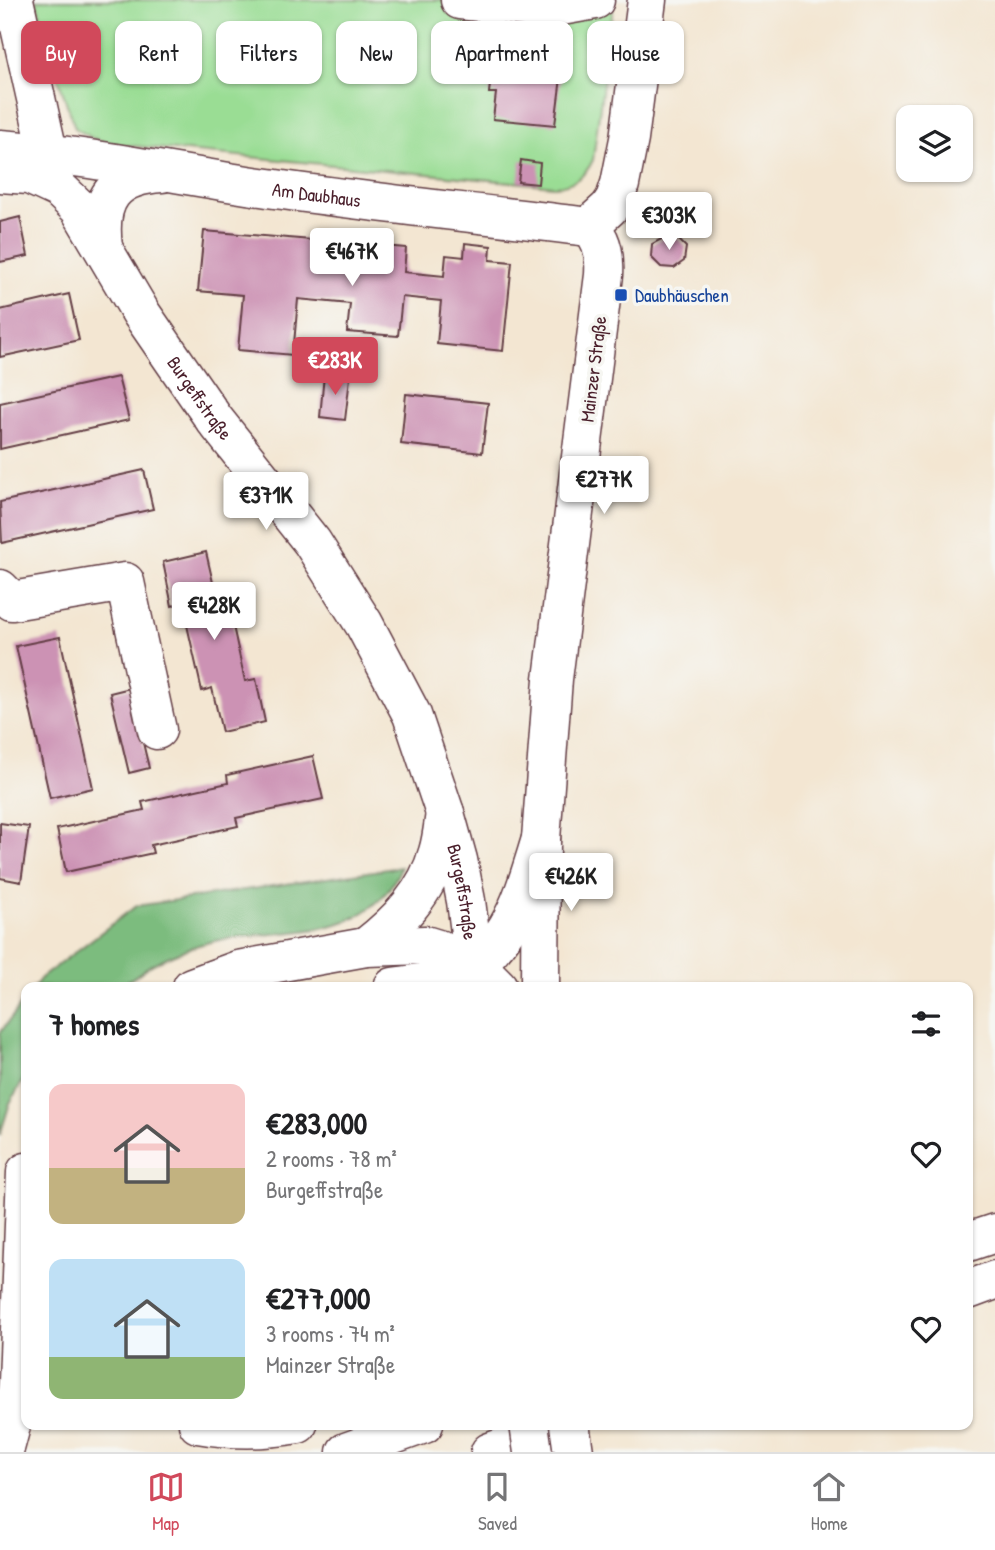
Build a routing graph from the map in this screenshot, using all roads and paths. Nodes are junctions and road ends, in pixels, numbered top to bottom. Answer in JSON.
{"nodes":[{"id":1,"x":14,"y":0,"type":"edge"},
{"id":2,"x":460,"y":0,"type":"edge"},
{"id":3,"x":595,"y":0,"type":"edge"},
{"id":4,"x":648,"y":0,"type":"edge"},
{"id":5,"x":0,"y":149,"type":"edge"},
{"id":6,"x":26,"y":167,"type":"edge"},
{"id":7,"x":164,"y":173,"type":"junction"},
{"id":8,"x":587,"y":227,"type":"junction"},
{"id":9,"x":103,"y":247,"type":"junction"},
{"id":10,"x":0,"y":589,"type":"edge"},
{"id":11,"x":158,"y":730,"type":"dead end"},
{"id":12,"x":445,"y":813,"type":"junction"},
{"id":13,"x":541,"y":839,"type":"junction"},
{"id":14,"x":366,"y":947,"type":"junction"},
{"id":15,"x":483,"y":979,"type":"edge"},
{"id":16,"x":206,"y":982,"type":"edge"},
{"id":17,"x":422,"y":982,"type":"edge"},
{"id":18,"x":540,"y":982,"type":"edge"},
{"id":19,"x":995,"y":1233,"type":"edge"},
{"id":20,"x":973,"y":1240,"type":"edge"},
{"id":21,"x":995,"y":1280,"type":"edge"},
{"id":22,"x":973,"y":1288,"type":"edge"},
{"id":23,"x":21,"y":1316,"type":"edge"},
{"id":24,"x":407,"y":1430,"type":"edge"},
{"id":25,"x":530,"y":1430,"type":"edge"},
{"id":26,"x":551,"y":1430,"type":"edge"},
{"id":27,"x":569,"y":1430,"type":"edge"},
{"id":28,"x":4,"y":1452,"type":"edge"},
{"id":29,"x":346,"y":1452,"type":"edge"},
{"id":30,"x":490,"y":1452,"type":"edge"},
{"id":31,"x":533,"y":1452,"type":"edge"},
{"id":32,"x":574,"y":1452,"type":"edge"}],
"edges":[{"from":1,"to":6,"type":"main road"},
{"from":2,"to":3,"type":"main road"},
{"from":4,"to":8,"type":"main road"},
{"from":5,"to":6,"type":"main road","name":"Am Daubhaus"},
{"from":6,"to":7,"type":"main road","name":"Am Daubhaus"},
{"from":6,"to":9,"type":"main road","name":"Burgeffstraße"},
{"from":7,"to":8,"type":"main road","name":"Am Daubhaus"},
{"from":7,"to":9,"type":"main road"},
{"from":8,"to":13,"type":"main road","name":"Mainzer Straße"},
{"from":9,"to":12,"type":"main road","name":"Burgeffstraße"},
{"from":10,"to":11,"type":"main road"},
{"from":12,"to":14,"type":"main road"},
{"from":12,"to":15,"type":"main road","name":"Burgeffstraße"},
{"from":13,"to":15,"type":"main road"},
{"from":13,"to":18,"type":"main road"},
{"from":14,"to":15,"type":"main road"},
{"from":14,"to":16,"type":"main road"},
{"from":15,"to":17,"type":"main road"},
{"from":19,"to":20,"type":"main road"},
{"from":21,"to":22,"type":"main road"},
{"from":23,"to":28,"type":"main road"},
{"from":24,"to":29,"type":"main road"},
{"from":25,"to":31,"type":"main road","bridge":true},
{"from":26,"to":30,"type":"main road"},
{"from":27,"to":32,"type":"main road"}]}
